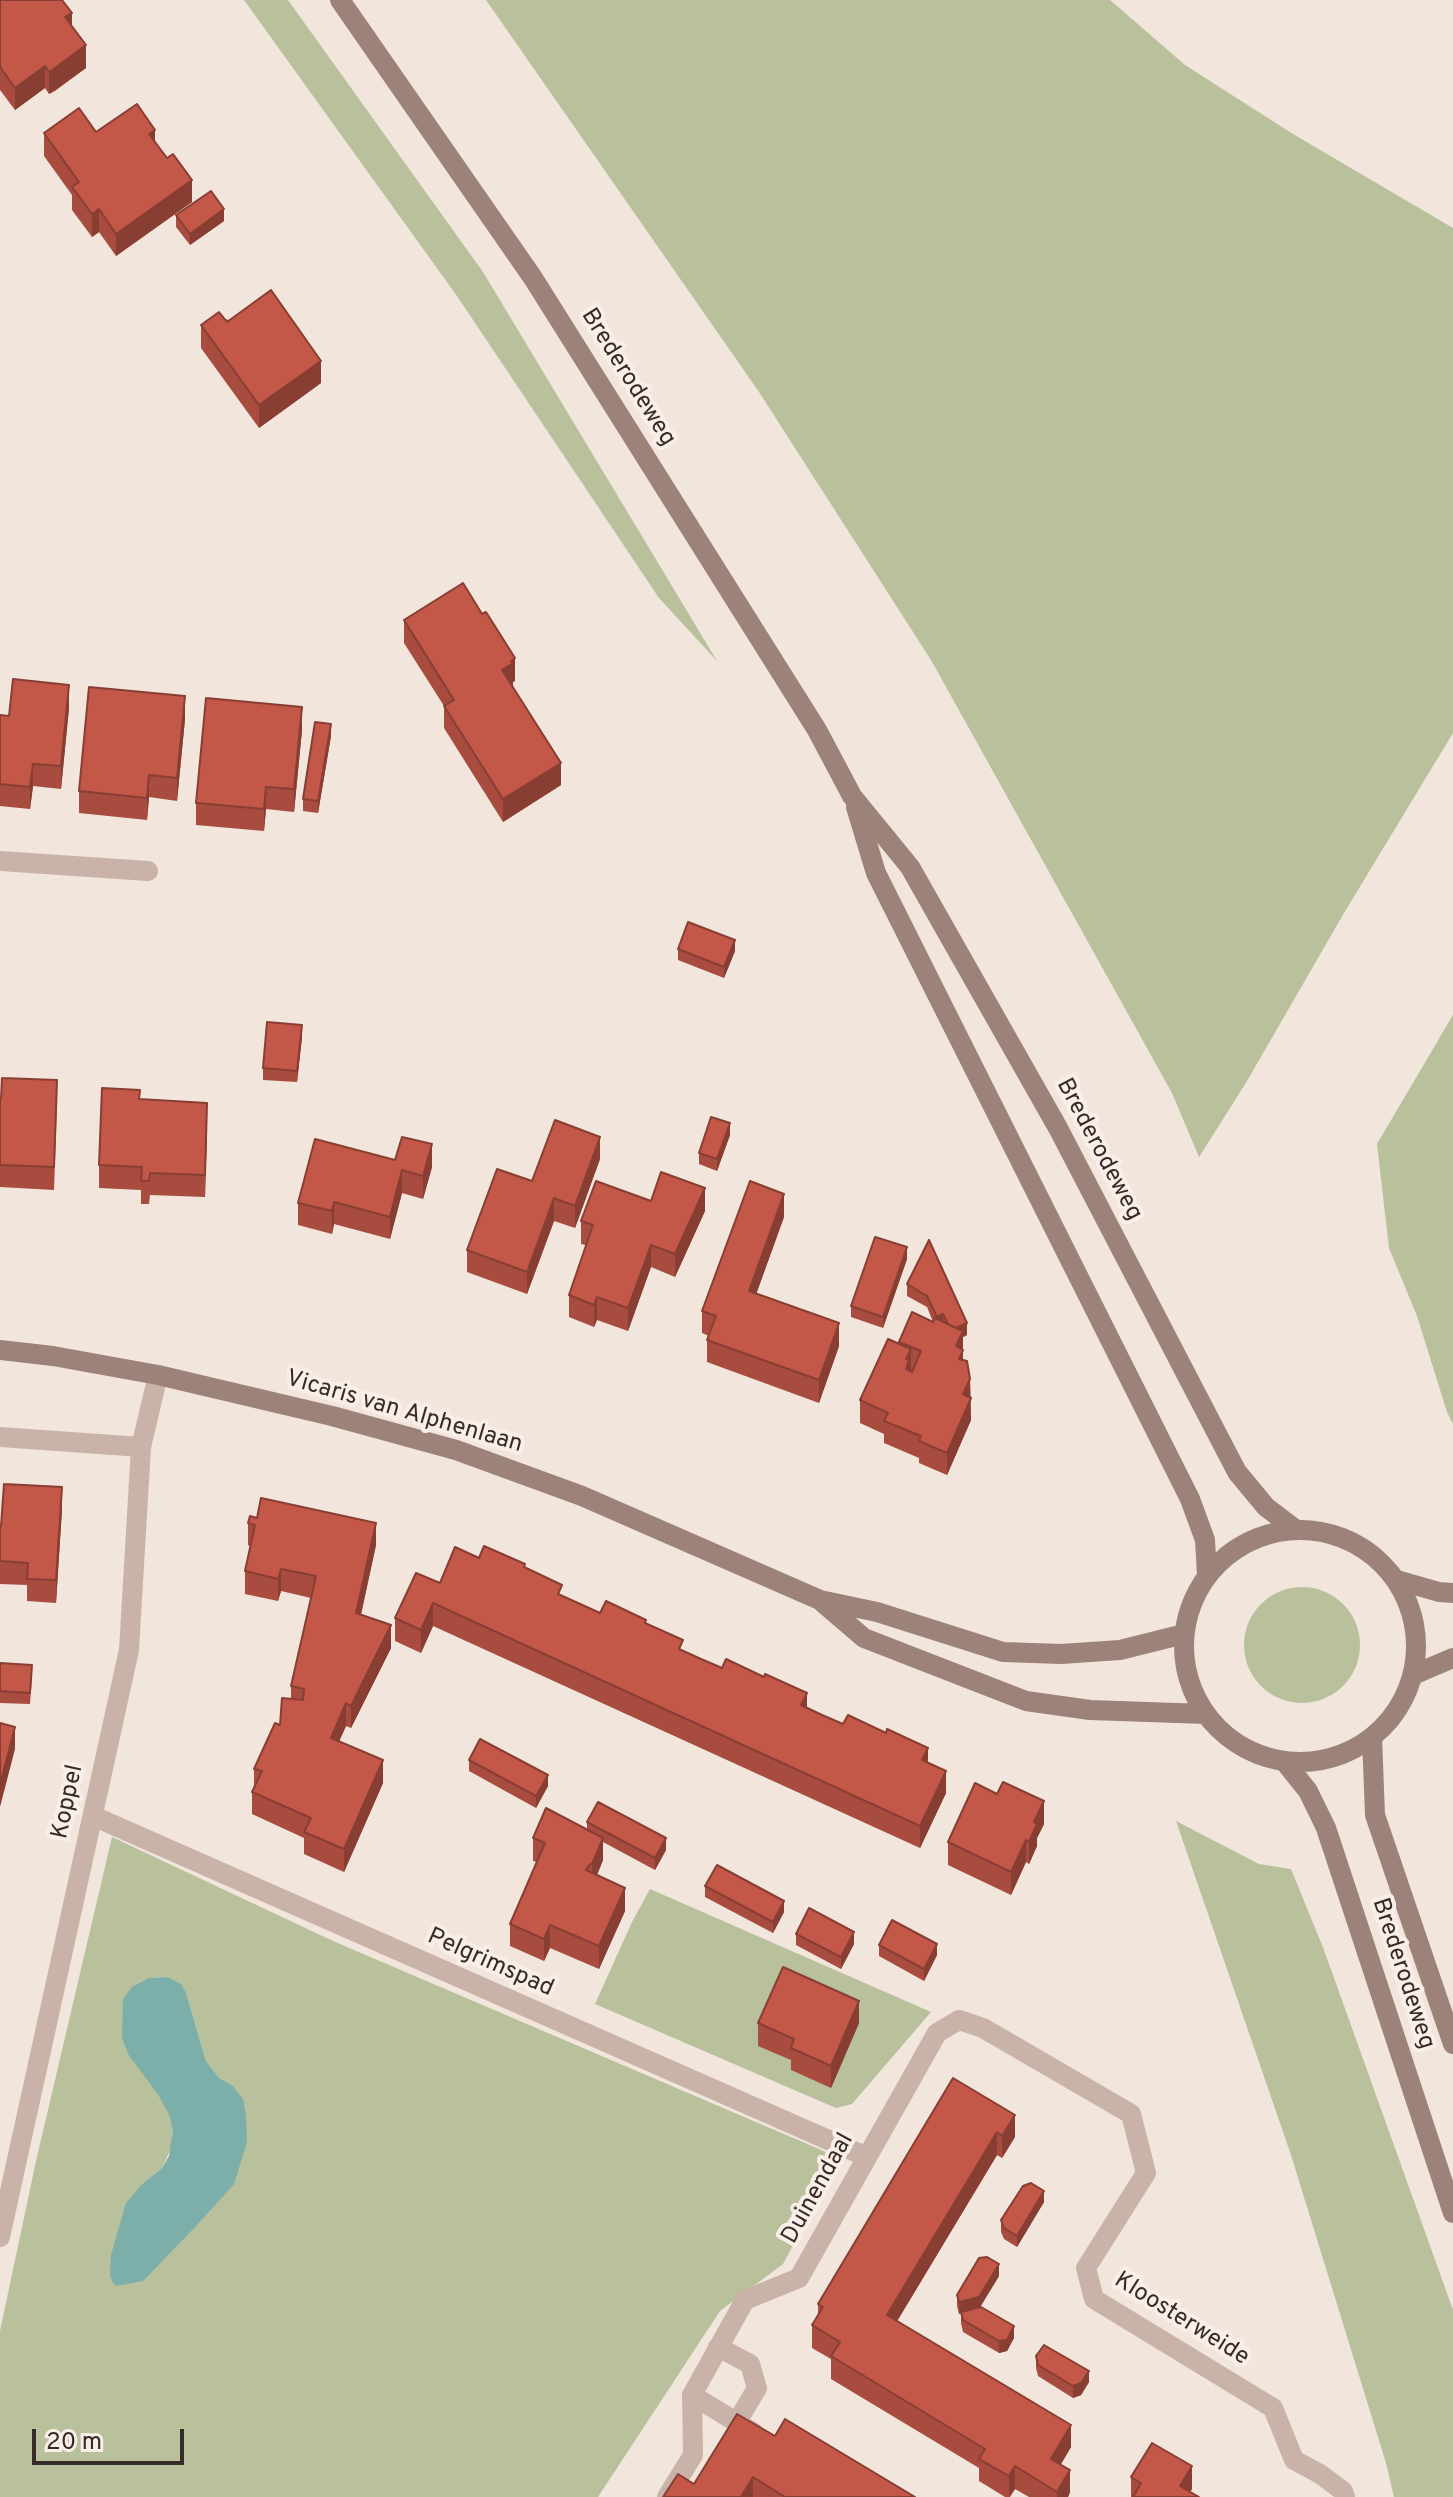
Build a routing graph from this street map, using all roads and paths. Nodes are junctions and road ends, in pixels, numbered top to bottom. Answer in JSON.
{"nodes":[{"id":1,"x":340,"y":0,"type":"edge"},
{"id":2,"x":852,"y":796,"type":"junction"},
{"id":3,"x":0,"y":861,"type":"edge"},
{"id":4,"x":148,"y":871,"type":"dead end"},
{"id":5,"x":0,"y":1350,"type":"edge"},
{"id":6,"x":158,"y":1375,"type":"junction"},
{"id":7,"x":0,"y":1437,"type":"edge"},
{"id":8,"x":141,"y":1447,"type":"junction"},
{"id":9,"x":1295,"y":1529,"type":"junction"},
{"id":10,"x":1207,"y":1575,"type":"junction"},
{"id":11,"x":1397,"y":1580,"type":"junction"},
{"id":12,"x":1453,"y":1593,"type":"edge"},
{"id":13,"x":820,"y":1600,"type":"junction"},
{"id":14,"x":1184,"y":1634,"type":"junction"},
{"id":15,"x":1453,"y":1658,"type":"edge"},
{"id":16,"x":1413,"y":1675,"type":"junction"},
{"id":17,"x":1206,"y":1714,"type":"junction"},
{"id":18,"x":1372,"y":1737,"type":"junction"},
{"id":19,"x":1284,"y":1761,"type":"junction"},
{"id":20,"x":93,"y":1816,"type":"junction"},
{"id":21,"x":959,"y":2020,"type":"joint"},
{"id":22,"x":1453,"y":2044,"type":"edge"},
{"id":23,"x":867,"y":2157,"type":"junction"},
{"id":24,"x":1453,"y":2213,"type":"edge"},
{"id":25,"x":0,"y":2237,"type":"edge"},
{"id":26,"x":718,"y":2347,"type":"junction"},
{"id":27,"x":692,"y":2395,"type":"junction"},
{"id":28,"x":737,"y":2422,"type":"junction"},
{"id":29,"x":774,"y":2445,"type":"edge"},
{"id":30,"x":667,"y":2497,"type":"edge"},
{"id":31,"x":1345,"y":2497,"type":"edge"}],
"edges":[{"from":1,"to":2,"type":"main road","name":"Brederodeweg"},
{"from":2,"to":9,"type":"main road","name":"Brederodeweg"},
{"from":2,"to":10,"type":"main road","name":"Brederodeweg"},
{"from":3,"to":4,"type":"street"},
{"from":5,"to":6,"type":"main road","name":"Vicaris van Alphenlaan"},
{"from":6,"to":8,"type":"street","name":"Koppel"},
{"from":6,"to":13,"type":"main road","name":"Vicaris van Alphenlaan"},
{"from":7,"to":8,"type":"street"},
{"from":8,"to":20,"type":"street","name":"Koppel"},
{"from":9,"to":10,"type":"main road"},
{"from":9,"to":11,"type":"main road"},
{"from":10,"to":14,"type":"main road"},
{"from":11,"to":12,"type":"main road"},
{"from":11,"to":16,"type":"main road"},
{"from":13,"to":14,"type":"main road","name":"Vicaris van Alphenlaan"},
{"from":13,"to":17,"type":"main road","name":"Vicaris van Alphenlaan"},
{"from":14,"to":17,"type":"main road"},
{"from":15,"to":16,"type":"main road"},
{"from":16,"to":18,"type":"main road"},
{"from":17,"to":19,"type":"main road"},
{"from":18,"to":19,"type":"main road"},
{"from":18,"to":22,"type":"main road","name":"Brederodeweg"},
{"from":19,"to":24,"type":"main road","name":"Brederodeweg"},
{"from":20,"to":23,"type":"street","name":"Pelgrimspad"},
{"from":20,"to":25,"type":"street","name":"Koppel"},
{"from":21,"to":23,"type":"street","name":"Duinendaal"},
{"from":21,"to":31,"type":"street","name":"Kloosterweide"},
{"from":23,"to":26,"type":"street","name":"Duinendaal"},
{"from":26,"to":27,"type":"street","name":"Duinendaal"},
{"from":26,"to":28,"type":"street"},
{"from":27,"to":28,"type":"street"},
{"from":27,"to":30,"type":"street","name":"Duinendaal"},
{"from":28,"to":29,"type":"street"}]}
